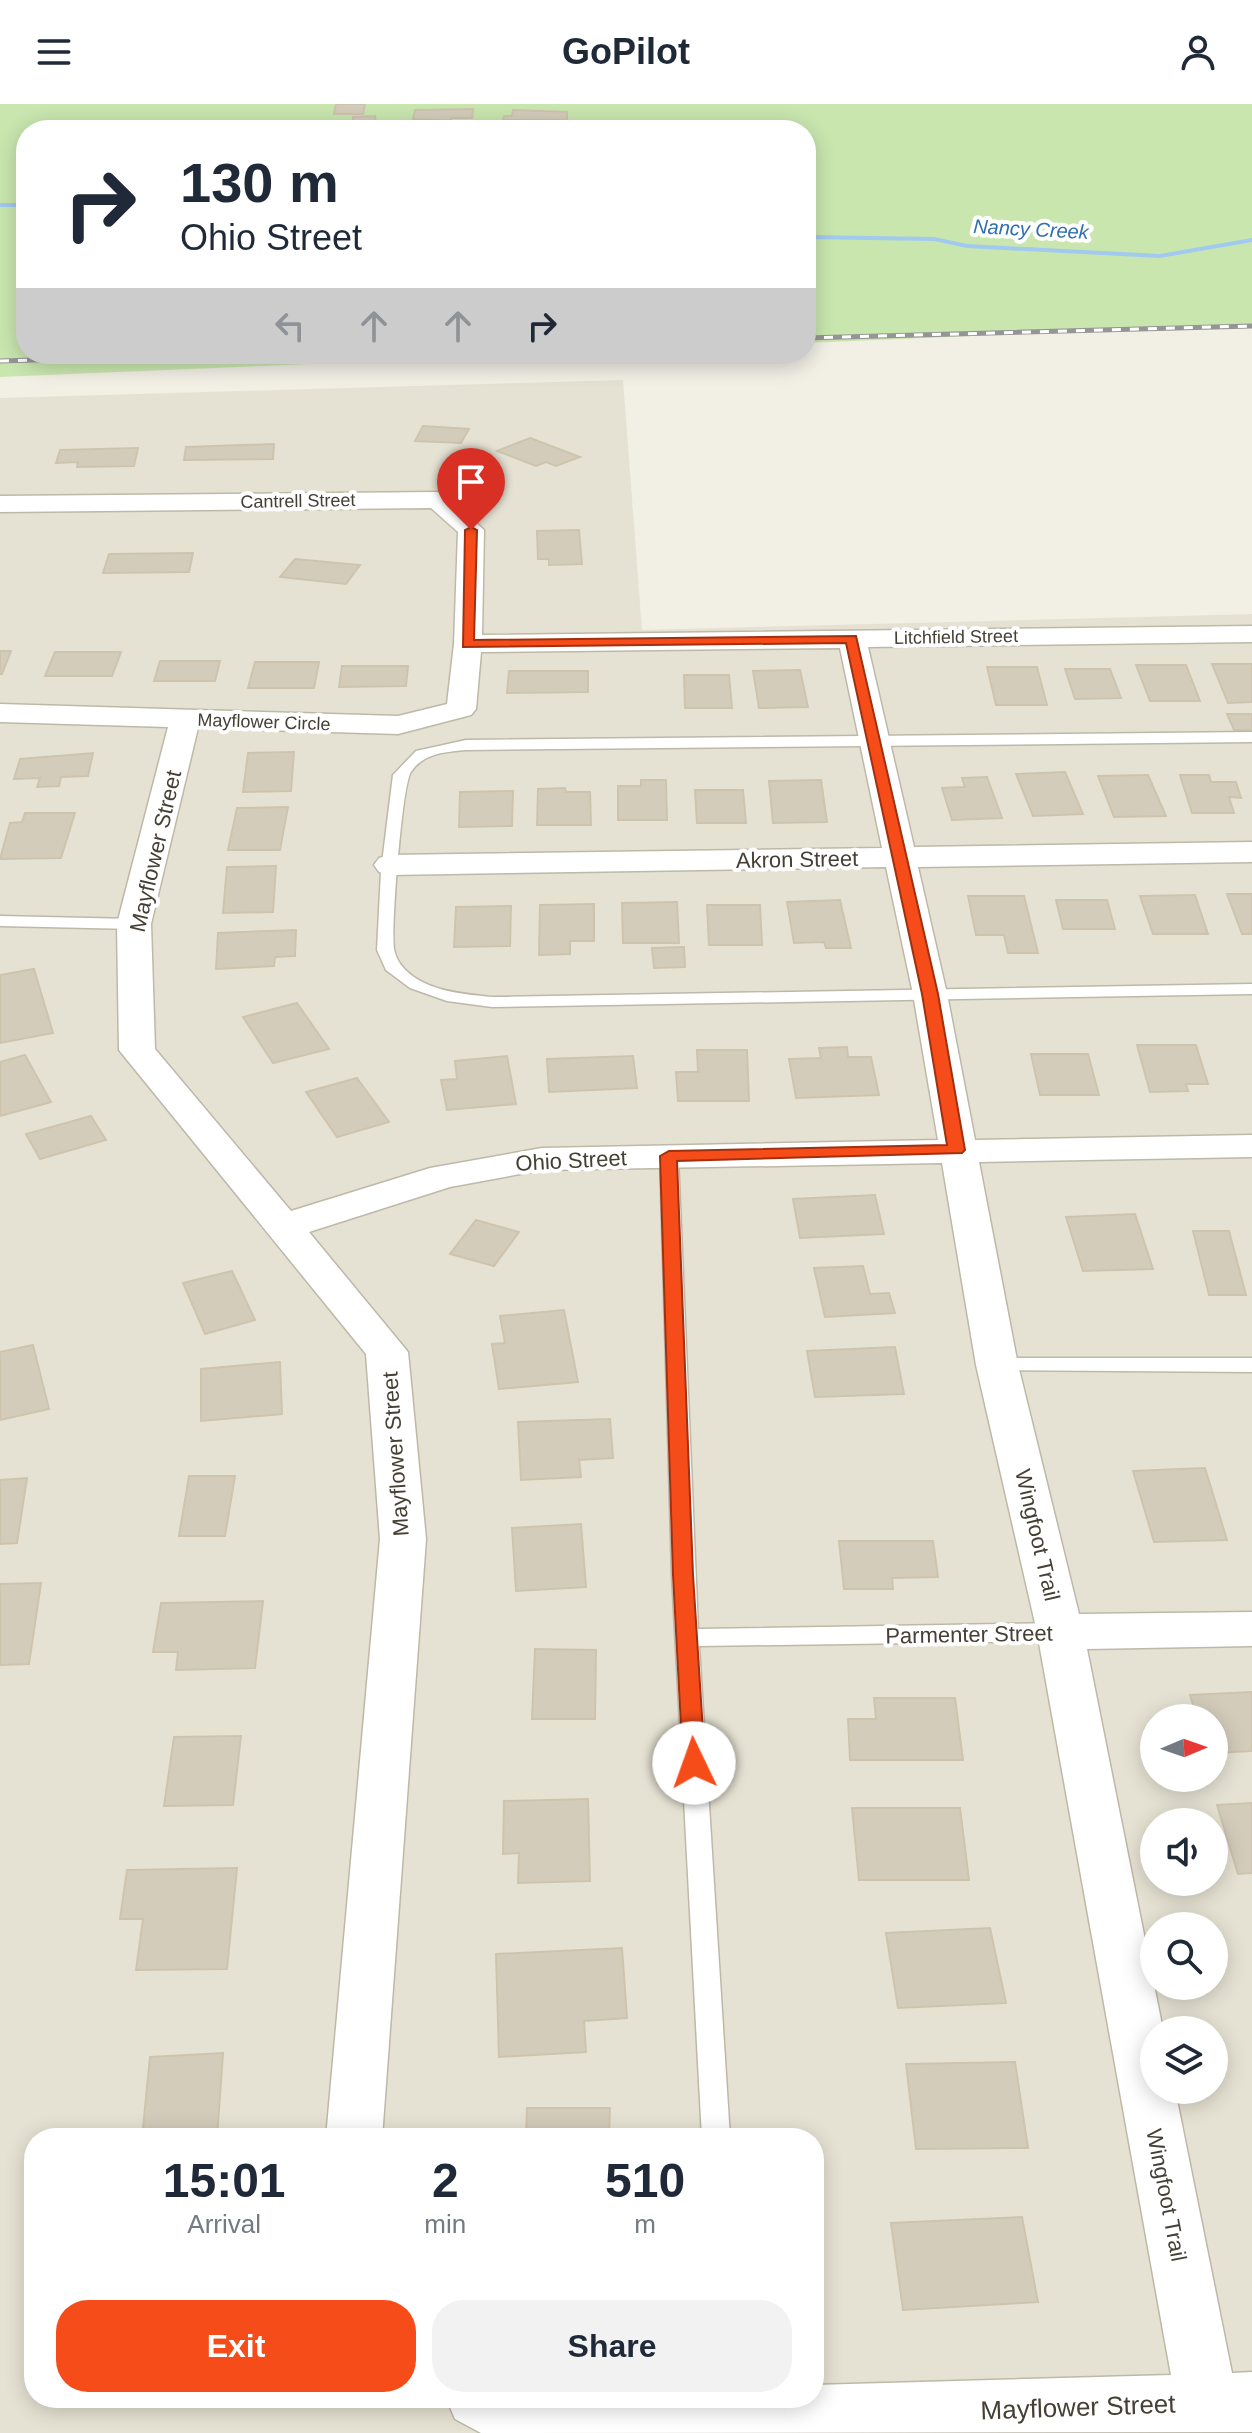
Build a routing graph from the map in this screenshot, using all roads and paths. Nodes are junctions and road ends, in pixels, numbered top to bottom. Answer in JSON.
{"nodes":[{"id":1,"x":0,"y":504,"type":"edge"},
{"id":2,"x":1252,"y":634,"type":"edge"},
{"id":3,"x":852,"y":639,"type":"junction"},
{"id":4,"x":468,"y":644,"type":"junction"},
{"id":5,"x":0,"y":713,"type":"edge"},
{"id":6,"x":185,"y":720,"type":"junction"},
{"id":7,"x":1252,"y":737,"type":"edge"},
{"id":8,"x":872,"y":742,"type":"junction"},
{"id":9,"x":1252,"y":852,"type":"edge"},
{"id":10,"x":901,"y":858,"type":"junction"},
{"id":11,"x":390,"y":865,"type":"junction"},
{"id":12,"x":0,"y":921,"type":"edge"},
{"id":13,"x":134,"y":924,"type":"junction"},
{"id":14,"x":1252,"y":989,"type":"edge"},
{"id":15,"x":930,"y":994,"type":"junction"},
{"id":16,"x":1252,"y":1146,"type":"edge"},
{"id":17,"x":956,"y":1150,"type":"junction"},
{"id":18,"x":669,"y":1156,"type":"junction"},
{"id":19,"x":284,"y":1227,"type":"junction"},
{"id":20,"x":997,"y":1365,"type":"junction"},
{"id":21,"x":1252,"y":1365,"type":"edge"},
{"id":22,"x":1252,"y":1629,"type":"edge"},
{"id":23,"x":1060,"y":1632,"type":"junction"},
{"id":24,"x":687,"y":1638,"type":"junction"},
{"id":25,"x":355,"y":2128,"type":"edge"},
{"id":26,"x":715,"y":2128,"type":"edge"},
{"id":27,"x":715,"y":2408,"type":"edge"},
{"id":28,"x":488,"y":2413,"type":"edge"},
{"id":29,"x":1218,"y":2413,"type":"edge"}],
"edges":[{"from":1,"to":4,"type":"street","name":"Cantrell Street"},
{"from":2,"to":3,"type":"street","name":"Litchfield Street"},
{"from":3,"to":4,"type":"street","name":"Litchfield Street"},
{"from":3,"to":8,"type":"street","name":"Wingfoot Trail"},
{"from":4,"to":6,"type":"street","name":"Mayflower Circle"},
{"from":5,"to":6,"type":"street","name":"Mayflower Circle"},
{"from":6,"to":13,"type":"street","name":"Mayflower Street"},
{"from":7,"to":8,"type":"lane"},
{"from":8,"to":10,"type":"street","name":"Wingfoot Trail"},
{"from":8,"to":11,"type":"lane"},
{"from":9,"to":10,"type":"street","name":"Akron Street"},
{"from":10,"to":11,"type":"street","name":"Akron Street"},
{"from":10,"to":15,"type":"street","name":"Wingfoot Trail"},
{"from":11,"to":15,"type":"lane"},
{"from":12,"to":13,"type":"lane"},
{"from":13,"to":19,"type":"street","name":"Mayflower Street"},
{"from":14,"to":15,"type":"lane"},
{"from":15,"to":17,"type":"street","name":"Wingfoot Trail"},
{"from":16,"to":17,"type":"street","name":"Ohio Street"},
{"from":17,"to":18,"type":"street","name":"Ohio Street"},
{"from":17,"to":20,"type":"street","name":"Wingfoot Trail"},
{"from":18,"to":19,"type":"street","name":"Ohio Street"},
{"from":18,"to":24,"type":"lane"},
{"from":19,"to":25,"type":"street","name":"Mayflower Street"},
{"from":20,"to":21,"type":"lane"},
{"from":20,"to":23,"type":"street","name":"Wingfoot Trail"},
{"from":22,"to":23,"type":"street","name":"Parmenter Street"},
{"from":23,"to":24,"type":"lane","name":"Parmenter Street"},
{"from":23,"to":29,"type":"street","name":"Wingfoot Trail"},
{"from":24,"to":26,"type":"lane"},
{"from":27,"to":28,"type":"street","name":"Mayflower Street"},
{"from":27,"to":29,"type":"street","name":"Mayflower Street"}]}
